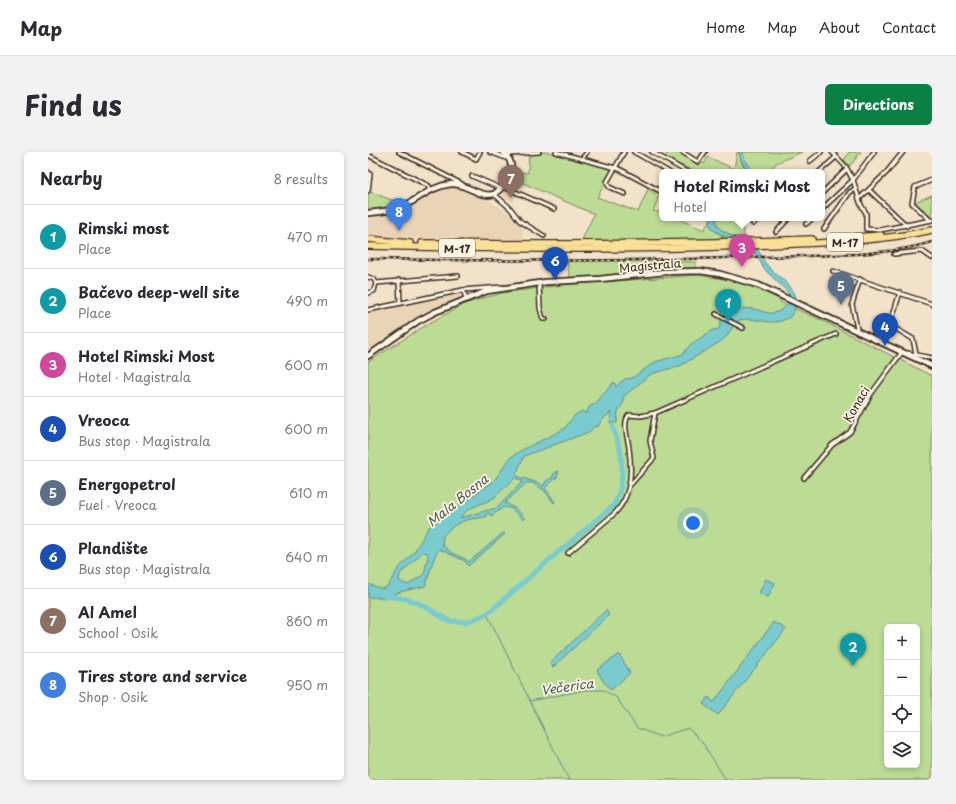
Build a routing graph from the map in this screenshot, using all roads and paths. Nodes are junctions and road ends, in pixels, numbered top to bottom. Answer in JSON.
{"nodes":[{"id":1,"x":399,"y":152,"type":"edge"},
{"id":2,"x":462,"y":152,"type":"edge"},
{"id":3,"x":480,"y":152,"type":"edge"},
{"id":4,"x":490,"y":152,"type":"edge"},
{"id":5,"x":503,"y":152,"type":"edge"},
{"id":6,"x":539,"y":152,"type":"edge"},
{"id":7,"x":556,"y":152,"type":"edge"},
{"id":8,"x":587,"y":152,"type":"edge"},
{"id":9,"x":624,"y":152,"type":"edge"},
{"id":10,"x":634,"y":152,"type":"edge"},
{"id":11,"x":652,"y":152,"type":"edge"},
{"id":12,"x":682,"y":152,"type":"edge"},
{"id":13,"x":705,"y":152,"type":"edge"},
{"id":14,"x":821,"y":152,"type":"edge"},
{"id":15,"x":832,"y":152,"type":"edge"},
{"id":16,"x":874,"y":152,"type":"edge"},
{"id":17,"x":903,"y":152,"type":"edge"},
{"id":18,"x":571,"y":154,"type":"edge"},
{"id":19,"x":368,"y":155,"type":"edge"},
{"id":20,"x":508,"y":157,"type":"junction"},
{"id":21,"x":836,"y":157,"type":"junction"},
{"id":22,"x":582,"y":159,"type":"junction"},
{"id":23,"x":810,"y":161,"type":"dead end"},
{"id":24,"x":615,"y":168,"type":"junction"},
{"id":25,"x":664,"y":169,"type":"edge"},
{"id":26,"x":682,"y":169,"type":"edge"},
{"id":27,"x":822,"y":169,"type":"edge"},
{"id":28,"x":847,"y":169,"type":"junction"},
{"id":29,"x":368,"y":172,"type":"edge"},
{"id":30,"x":472,"y":176,"type":"dead end"},
{"id":31,"x":448,"y":177,"type":"junction"},
{"id":32,"x":853,"y":180,"type":"junction"},
{"id":33,"x":932,"y":180,"type":"edge"},
{"id":34,"x":451,"y":184,"type":"junction"},
{"id":35,"x":462,"y":184,"type":"junction"},
{"id":36,"x":501,"y":187,"type":"junction"},
{"id":37,"x":856,"y":189,"type":"junction"},
{"id":38,"x":430,"y":190,"type":"junction"},
{"id":39,"x":659,"y":190,"type":"edge"},
{"id":40,"x":825,"y":190,"type":"edge"},
{"id":41,"x":869,"y":190,"type":"junction"},
{"id":42,"x":368,"y":191,"type":"edge"},
{"id":43,"x":494,"y":194,"type":"junction"},
{"id":44,"x":625,"y":194,"type":"dead end"},
{"id":45,"x":859,"y":199,"type":"junction"},
{"id":46,"x":825,"y":206,"type":"edge"},
{"id":47,"x":554,"y":209,"type":"dead end"},
{"id":48,"x":368,"y":213,"type":"edge"},
{"id":49,"x":756,"y":221,"type":"edge"},
{"id":50,"x":785,"y":221,"type":"edge"},
{"id":51,"x":810,"y":221,"type":"edge"},
{"id":52,"x":932,"y":222,"type":"edge"},
{"id":53,"x":753,"y":224,"type":"dead end"},
{"id":54,"x":806,"y":224,"type":"dead end"},
{"id":55,"x":907,"y":226,"type":"junction"},
{"id":56,"x":824,"y":229,"type":"dead end"},
{"id":57,"x":932,"y":230,"type":"edge"},
{"id":58,"x":776,"y":232,"type":"dead end"},
{"id":59,"x":544,"y":236,"type":"dead end"},
{"id":60,"x":368,"y":239,"type":"edge"},
{"id":61,"x":368,"y":242,"type":"edge"},
{"id":62,"x":755,"y":244,"type":"junction"},
{"id":63,"x":410,"y":245,"type":"junction"},
{"id":64,"x":368,"y":246,"type":"edge"},
{"id":65,"x":368,"y":250,"type":"edge"},
{"id":66,"x":894,"y":254,"type":"dead end"},
{"id":67,"x":932,"y":258,"type":"edge"},
{"id":68,"x":833,"y":271,"type":"dead end"},
{"id":69,"x":458,"y":276,"type":"dead end"},
{"id":70,"x":368,"y":277,"type":"edge"},
{"id":71,"x":399,"y":280,"type":"junction"},
{"id":72,"x":860,"y":280,"type":"junction"},
{"id":73,"x":376,"y":283,"type":"junction"},
{"id":74,"x":539,"y":283,"type":"junction"},
{"id":75,"x":515,"y":286,"type":"junction"},
{"id":76,"x":463,"y":290,"type":"junction"},
{"id":77,"x":900,"y":292,"type":"junction"},
{"id":78,"x":368,"y":293,"type":"edge"},
{"id":79,"x":466,"y":298,"type":"junction"},
{"id":80,"x":400,"y":303,"type":"junction"},
{"id":81,"x":932,"y":304,"type":"edge"},
{"id":82,"x":368,"y":310,"type":"edge"},
{"id":83,"x":716,"y":314,"type":"dead end"},
{"id":84,"x":546,"y":320,"type":"dead end"},
{"id":85,"x":743,"y":328,"type":"dead end"},
{"id":86,"x":857,"y":329,"type":"junction"},
{"id":87,"x":836,"y":334,"type":"dead end"},
{"id":88,"x":901,"y":352,"type":"junction"},
{"id":89,"x":916,"y":354,"type":"junction"},
{"id":90,"x":368,"y":356,"type":"edge"},
{"id":91,"x":932,"y":358,"type":"edge"},
{"id":92,"x":932,"y":366,"type":"edge"},
{"id":93,"x":656,"y":413,"type":"junction"},
{"id":94,"x":804,"y":478,"type":"dead end"},
{"id":95,"x":630,"y":485,"type":"junction"},
{"id":96,"x":568,"y":553,"type":"dead end"}],
"edges":[{"from":1,"to":31,"type":"street"},
{"from":2,"to":3,"type":"street"},
{"from":4,"to":20,"type":"street"},
{"from":5,"to":20,"type":"main road"},
{"from":6,"to":20,"type":"street"},
{"from":7,"to":18,"type":"street"},
{"from":8,"to":22,"type":"street"},
{"from":9,"to":24,"type":"street"},
{"from":10,"to":25,"type":"street"},
{"from":11,"to":26,"type":"street"},
{"from":12,"to":13,"type":"street"},
{"from":14,"to":23,"type":"street"},
{"from":15,"to":21,"type":"street"},
{"from":16,"to":32,"type":"street"},
{"from":17,"to":41,"type":"street"},
{"from":18,"to":22,"type":"street"},
{"from":19,"to":38,"type":"street"},
{"from":20,"to":36,"type":"main road"},
{"from":21,"to":27,"type":"street"},
{"from":21,"to":28,"type":"street"},
{"from":22,"to":24,"type":"street"},
{"from":24,"to":39,"type":"street"},
{"from":24,"to":44,"type":"street"},
{"from":28,"to":32,"type":"street"},
{"from":28,"to":40,"type":"street"},
{"from":29,"to":42,"type":"street"},
{"from":30,"to":36,"type":"street"},
{"from":31,"to":34,"type":"street"},
{"from":31,"to":35,"type":"street"},
{"from":32,"to":37,"type":"street"},
{"from":32,"to":46,"type":"street"},
{"from":33,"to":52,"type":"street"},
{"from":34,"to":35,"type":"main road"},
{"from":34,"to":38,"type":"main road"},
{"from":35,"to":43,"type":"main road"},
{"from":36,"to":43,"type":"main road"},
{"from":36,"to":47,"type":"street"},
{"from":37,"to":45,"type":"street"},
{"from":37,"to":56,"type":"street"},
{"from":38,"to":48,"type":"main road"},
{"from":41,"to":45,"type":"street"},
{"from":41,"to":55,"type":"street"},
{"from":43,"to":59,"type":"street"},
{"from":45,"to":55,"type":"street"},
{"from":49,"to":53,"type":"street"},
{"from":50,"to":58,"type":"street"},
{"from":51,"to":54,"type":"street"},
{"from":52,"to":55,"type":"street"},
{"from":52,"to":62,"type":"highway","number":"M-17"},
{"from":57,"to":62,"type":"highway","number":"M-17"},
{"from":60,"to":63,"type":"highway"},
{"from":61,"to":63,"type":"highway","number":"M-17"},
{"from":62,"to":63,"type":"highway","number":"M-17"},
{"from":63,"to":64,"type":"highway","number":"M-17"},
{"from":63,"to":65,"type":"highway"},
{"from":66,"to":67,"type":"street"},
{"from":68,"to":72,"type":"street"},
{"from":69,"to":71,"type":"street"},
{"from":70,"to":73,"type":"street"},
{"from":71,"to":73,"type":"street"},
{"from":71,"to":80,"type":"street"},
{"from":72,"to":77,"type":"street"},
{"from":72,"to":86,"type":"street"},
{"from":73,"to":78,"type":"street"},
{"from":74,"to":75,"type":"main road","name":"Magistrala"},
{"from":74,"to":84,"type":"street"},
{"from":74,"to":86,"type":"main road","name":"Magistrala"},
{"from":75,"to":76,"type":"street"},
{"from":75,"to":79,"type":"main road","name":"Magistrala"},
{"from":76,"to":79,"type":"street"},
{"from":76,"to":80,"type":"street"},
{"from":77,"to":81,"type":"street"},
{"from":77,"to":89,"type":"street"},
{"from":79,"to":90,"type":"main road","name":"Magistrala"},
{"from":80,"to":82,"type":"street"},
{"from":83,"to":85,"type":"street"},
{"from":86,"to":88,"type":"main road","name":"Magistrala"},
{"from":87,"to":93,"type":"street"},
{"from":88,"to":89,"type":"street"},
{"from":88,"to":92,"type":"main road","name":"Magistrala"},
{"from":88,"to":94,"type":"street","name":"Konaci"},
{"from":89,"to":91,"type":"street"},
{"from":93,"to":95,"type":"street"},
{"from":93,"to":95,"type":"street"},
{"from":95,"to":96,"type":"street"}]}
